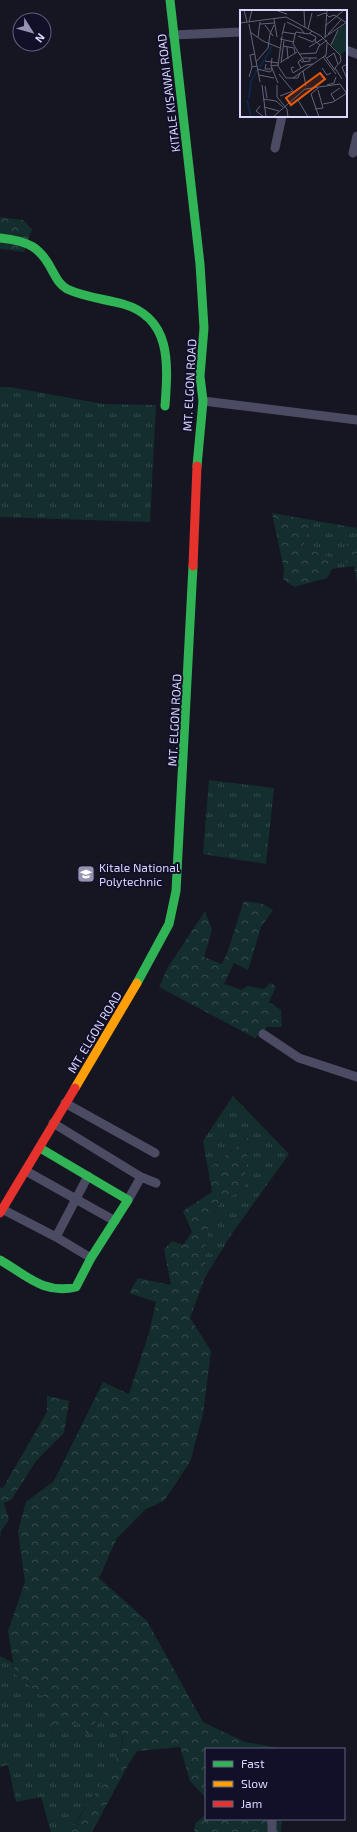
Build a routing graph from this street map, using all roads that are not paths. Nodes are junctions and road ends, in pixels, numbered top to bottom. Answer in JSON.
{"nodes":[{"id":1,"x":170,"y":0,"type":"edge"},
{"id":2,"x":240,"y":32,"type":"edge"},
{"id":3,"x":173,"y":35,"type":"junction"},
{"id":4,"x":347,"y":50,"type":"edge"},
{"id":5,"x":357,"y":54,"type":"edge"},
{"id":6,"x":282,"y":117,"type":"edge"},
{"id":7,"x":357,"y":136,"type":"edge"},
{"id":8,"x":275,"y":148,"type":"dead end"},
{"id":9,"x":353,"y":153,"type":"dead end"},
{"id":10,"x":190,"y":183,"type":"joint"},
{"id":11,"x":0,"y":238,"type":"edge"},
{"id":12,"x":203,"y":401,"type":"junction"},
{"id":13,"x":165,"y":406,"type":"dead end"},
{"id":14,"x":357,"y":420,"type":"edge"},
{"id":15,"x":263,"y":1034,"type":"dead end"},
{"id":16,"x":357,"y":1077,"type":"edge"},
{"id":17,"x":65,"y":1103,"type":"junction"},
{"id":18,"x":53,"y":1123,"type":"junction"},
{"id":19,"x":40,"y":1148,"type":"junction"},
{"id":20,"x":155,"y":1153,"type":"dead end"},
{"id":21,"x":26,"y":1171,"type":"junction"},
{"id":22,"x":88,"y":1176,"type":"junction"},
{"id":23,"x":141,"y":1176,"type":"junction"},
{"id":24,"x":156,"y":1183,"type":"dead end"},
{"id":25,"x":76,"y":1199,"type":"junction"},
{"id":26,"x":128,"y":1200,"type":"junction"},
{"id":27,"x":1,"y":1211,"type":"edge"},
{"id":28,"x":115,"y":1221,"type":"junction"},
{"id":29,"x":56,"y":1237,"type":"junction"},
{"id":30,"x":91,"y":1258,"type":"junction"},
{"id":31,"x":0,"y":1260,"type":"edge"},
{"id":32,"x":272,"y":1820,"type":"edge"},
{"id":33,"x":272,"y":1832,"type":"edge"}],
"edges":[{"from":1,"to":3,"type":"street","name":"KITALE KISAWAI ROAD"},
{"from":2,"to":3,"type":"street"},
{"from":3,"to":10,"type":"street","name":"KITALE KISAWAI ROAD"},
{"from":4,"to":5,"type":"street"},
{"from":6,"to":8,"type":"street"},
{"from":7,"to":9,"type":"street"},
{"from":10,"to":12,"type":"street","name":"MT. ELGON ROAD"},
{"from":11,"to":13,"type":"street"},
{"from":12,"to":14,"type":"street"},
{"from":12,"to":17,"type":"street","name":"MT. ELGON ROAD"},
{"from":15,"to":16,"type":"street"},
{"from":17,"to":18,"type":"street","name":"MT. ELGON ROAD"},
{"from":17,"to":20,"type":"street"},
{"from":18,"to":19,"type":"street","name":"MT. ELGON ROAD"},
{"from":18,"to":23,"type":"street"},
{"from":19,"to":21,"type":"street","name":"MT. ELGON ROAD"},
{"from":19,"to":22,"type":"street"},
{"from":21,"to":25,"type":"street"},
{"from":21,"to":27,"type":"street","name":"MT. ELGON ROAD"},
{"from":22,"to":25,"type":"street"},
{"from":22,"to":26,"type":"street"},
{"from":23,"to":24,"type":"street"},
{"from":23,"to":26,"type":"street"},
{"from":25,"to":28,"type":"street"},
{"from":25,"to":29,"type":"street"},
{"from":26,"to":28,"type":"street"},
{"from":27,"to":29,"type":"street"},
{"from":28,"to":30,"type":"street"},
{"from":29,"to":30,"type":"street"},
{"from":30,"to":31,"type":"street"},
{"from":32,"to":33,"type":"street"}]}
